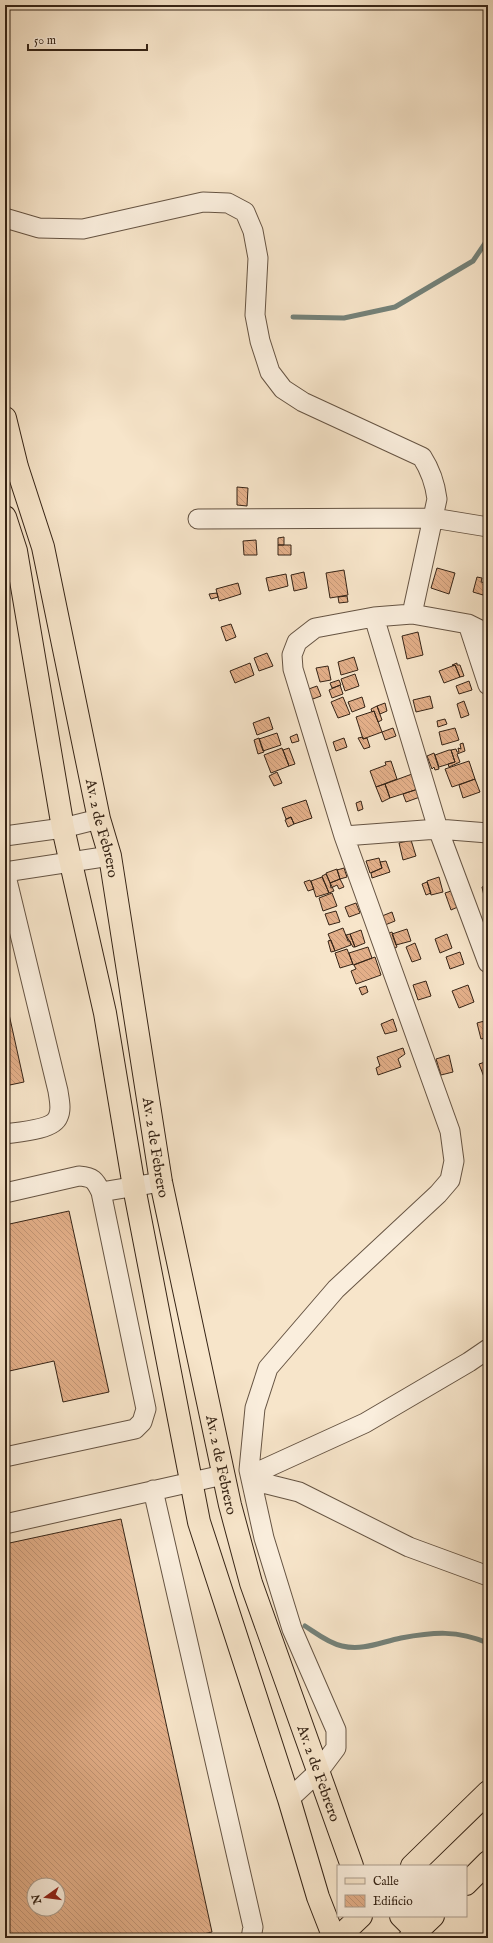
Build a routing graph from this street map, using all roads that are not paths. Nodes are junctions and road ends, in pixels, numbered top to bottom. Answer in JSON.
{"nodes":[{"id":1,"x":5,"y":218,"type":"edge"},
{"id":2,"x":5,"y":418,"type":"edge"},
{"id":3,"x":11,"y":467,"type":"edge"},
{"id":4,"x":5,"y":517,"type":"edge"},
{"id":5,"x":433,"y":518,"type":"junction"},
{"id":6,"x":198,"y":519,"type":"dead end"},
{"id":7,"x":488,"y":527,"type":"edge"},
{"id":8,"x":412,"y":614,"type":"junction"},
{"id":9,"x":374,"y":617,"type":"junction"},
{"id":10,"x":468,"y":624,"type":"junction"},
{"id":11,"x":488,"y":634,"type":"edge"},
{"id":12,"x":488,"y":685,"type":"edge"},
{"id":13,"x":99,"y":819,"type":"junction"},
{"id":14,"x":63,"y":828,"type":"junction"},
{"id":15,"x":438,"y":829,"type":"junction"},
{"id":16,"x":488,"y":833,"type":"edge"},
{"id":17,"x":5,"y":836,"type":"edge"},
{"id":18,"x":344,"y":836,"type":"junction"},
{"id":19,"x":110,"y":856,"type":"junction"},
{"id":20,"x":72,"y":862,"type":"junction"},
{"id":21,"x":5,"y":872,"type":"edge"},
{"id":22,"x":488,"y":963,"type":"edge"},
{"id":23,"x":5,"y":1134,"type":"edge"},
{"id":24,"x":161,"y":1182,"type":"junction"},
{"id":25,"x":134,"y":1187,"type":"junction"},
{"id":26,"x":101,"y":1192,"type":"junction"},
{"id":27,"x":5,"y":1193,"type":"edge"},
{"id":28,"x":488,"y":1349,"type":"edge"},
{"id":29,"x":5,"y":1457,"type":"edge"},
{"id":30,"x":223,"y":1475,"type":"junction"},
{"id":31,"x":191,"y":1483,"type":"junction"},
{"id":32,"x":153,"y":1490,"type":"junction"},
{"id":33,"x":5,"y":1524,"type":"edge"},
{"id":34,"x":488,"y":1576,"type":"edge"},
{"id":35,"x":318,"y":1772,"type":"junction"},
{"id":36,"x":488,"y":1792,"type":"edge"},
{"id":37,"x":289,"y":1799,"type":"junction"},
{"id":38,"x":488,"y":1862,"type":"edge"},
{"id":39,"x":352,"y":1865,"type":"edge"},
{"id":40,"x":413,"y":1865,"type":"edge"},
{"id":41,"x":467,"y":1883,"type":"edge"},
{"id":42,"x":361,"y":1917,"type":"edge"},
{"id":43,"x":402,"y":1917,"type":"edge"},
{"id":44,"x":432,"y":1917,"type":"edge"},
{"id":45,"x":413,"y":1935,"type":"edge"},
{"id":46,"x":251,"y":1938,"type":"edge"},
{"id":47,"x":334,"y":1938,"type":"edge"},
{"id":48,"x":338,"y":1938,"type":"edge"}],
"edges":[{"from":1,"to":5,"type":"street"},
{"from":2,"to":3,"type":"main road","name":"Av. 2 de Febrero"},
{"from":3,"to":13,"type":"main road","name":"Av. 2 de Febrero"},
{"from":4,"to":14,"type":"main road","name":"Av. 2 de Febrero"},
{"from":5,"to":6,"type":"street"},
{"from":5,"to":7,"type":"street"},
{"from":5,"to":8,"type":"street"},
{"from":8,"to":9,"type":"street"},
{"from":8,"to":10,"type":"street"},
{"from":9,"to":15,"type":"street"},
{"from":9,"to":18,"type":"street"},
{"from":10,"to":11,"type":"street"},
{"from":10,"to":12,"type":"street"},
{"from":13,"to":14,"type":"street"},
{"from":13,"to":19,"type":"main road","name":"Av. 2 de Febrero"},
{"from":14,"to":17,"type":"street"},
{"from":14,"to":20,"type":"main road","name":"Av. 2 de Febrero"},
{"from":15,"to":16,"type":"street"},
{"from":15,"to":18,"type":"street"},
{"from":15,"to":22,"type":"street"},
{"from":18,"to":35,"type":"street"},
{"from":19,"to":20,"type":"street"},
{"from":19,"to":24,"type":"main road","name":"Av. 2 de Febrero"},
{"from":20,"to":21,"type":"street"},
{"from":20,"to":25,"type":"main road","name":"Av. 2 de Febrero"},
{"from":21,"to":23,"type":"street"},
{"from":24,"to":25,"type":"street"},
{"from":24,"to":30,"type":"main road","name":"Av. 2 de Febrero"},
{"from":25,"to":26,"type":"street"},
{"from":25,"to":31,"type":"main road","name":"Av. 2 de Febrero"},
{"from":26,"to":27,"type":"street"},
{"from":26,"to":29,"type":"street"},
{"from":28,"to":34,"type":"street"},
{"from":30,"to":31,"type":"street"},
{"from":30,"to":35,"type":"main road","name":"Av. 2 de Febrero"},
{"from":31,"to":32,"type":"street"},
{"from":31,"to":37,"type":"main road","name":"Av. 2 de Febrero"},
{"from":32,"to":33,"type":"street"},
{"from":32,"to":46,"type":"street"},
{"from":35,"to":37,"type":"street"},
{"from":35,"to":39,"type":"main road","name":"Av. 2 de Febrero"},
{"from":36,"to":40,"type":"main road"},
{"from":37,"to":47,"type":"main road","name":"Av. 2 de Febrero"},
{"from":38,"to":41,"type":"main road"},
{"from":42,"to":48,"type":"main road"},
{"from":43,"to":45,"type":"main road"},
{"from":44,"to":45,"type":"main road"}]}
